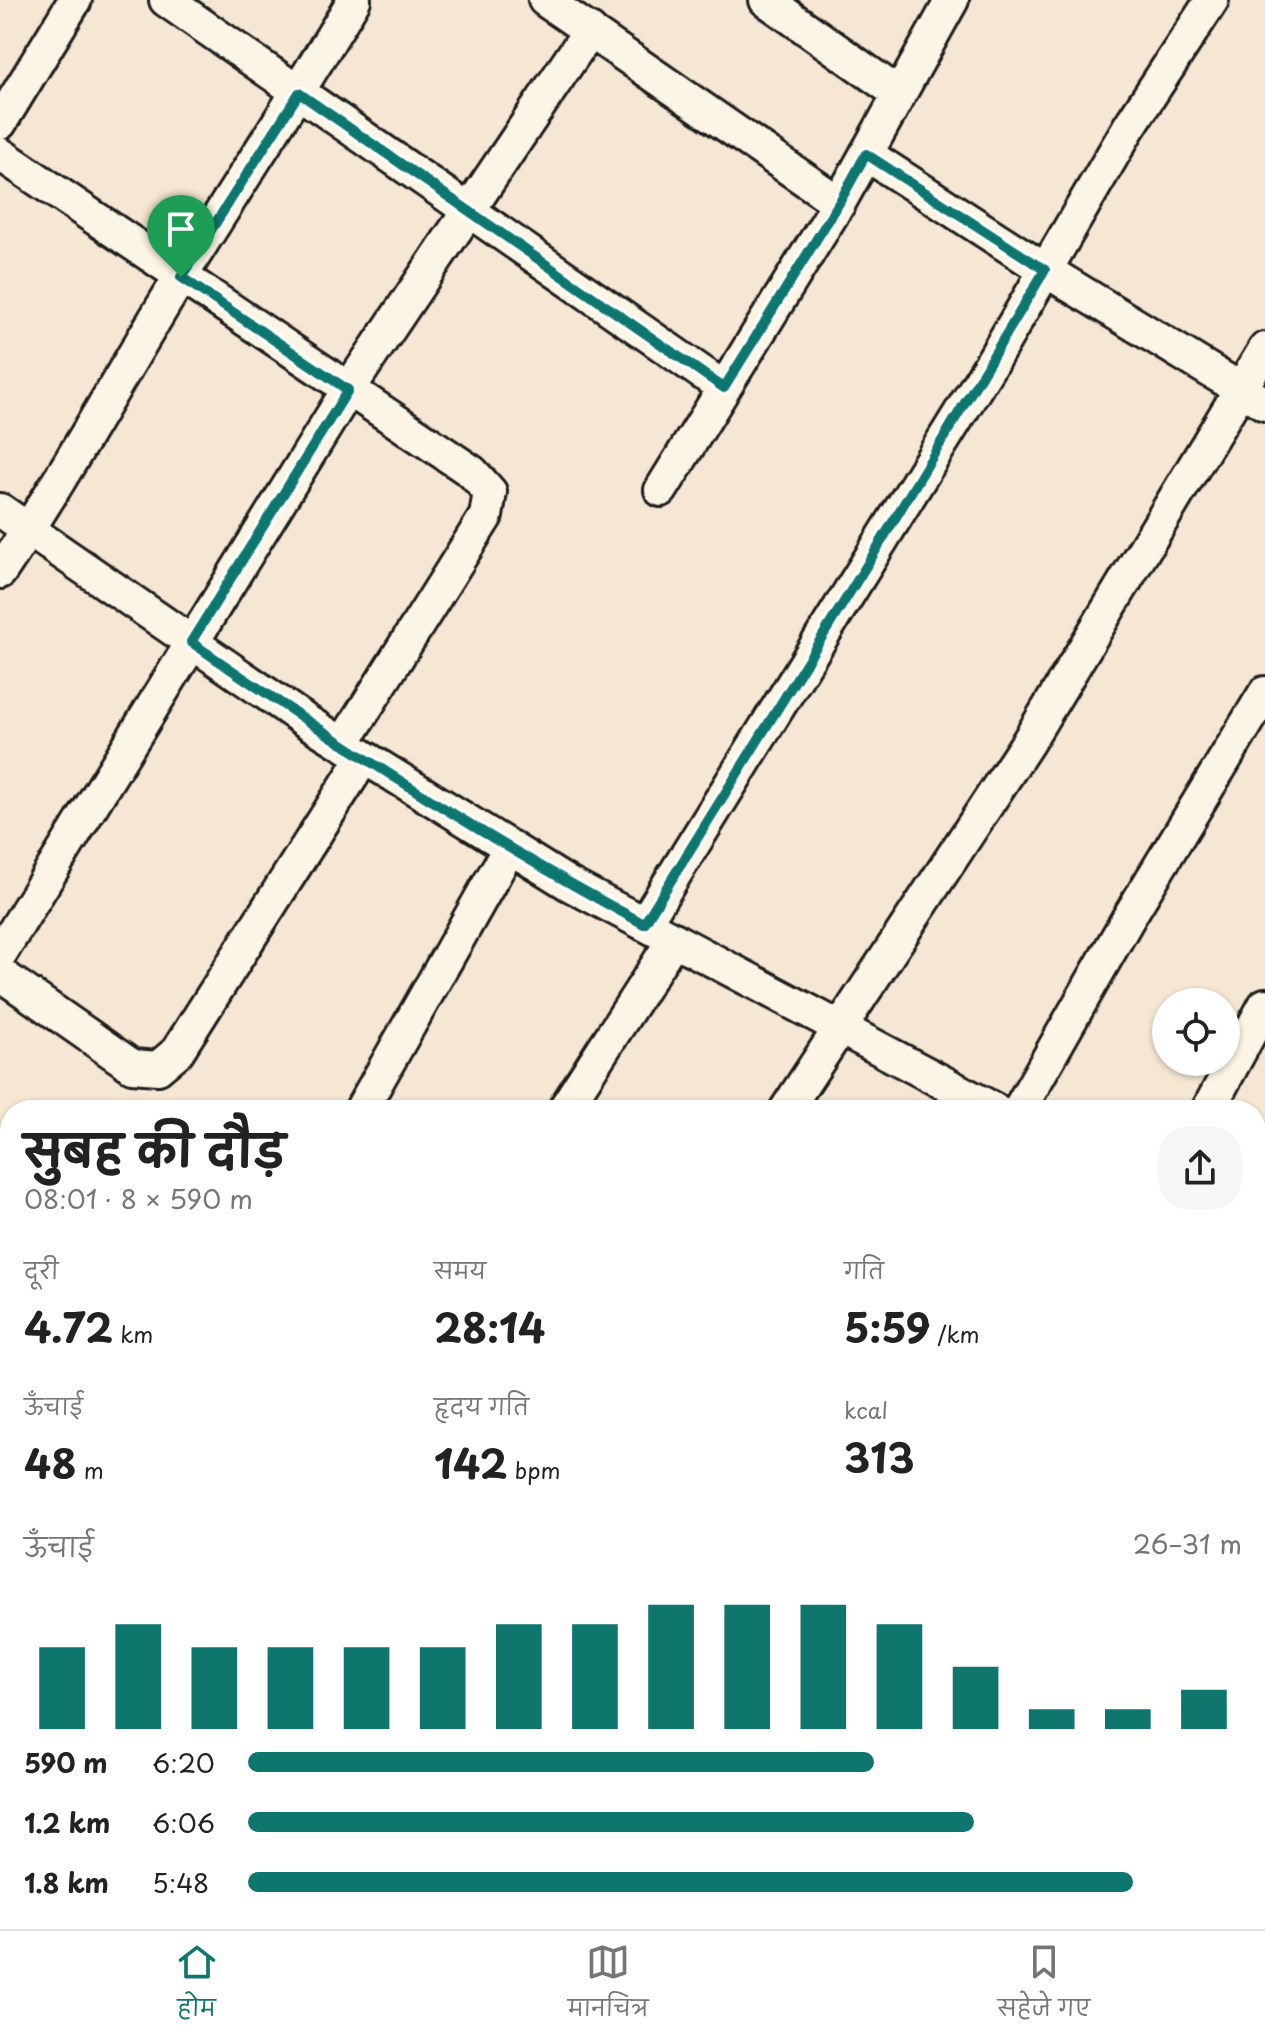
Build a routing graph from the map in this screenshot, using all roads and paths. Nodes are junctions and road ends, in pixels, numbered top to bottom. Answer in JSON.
{"nodes":[{"id":1,"x":75,"y":0,"type":"edge"},
{"id":2,"x":166,"y":0,"type":"edge"},
{"id":3,"x":354,"y":0,"type":"edge"},
{"id":4,"x":545,"y":0,"type":"edge"},
{"id":5,"x":766,"y":0,"type":"edge"},
{"id":6,"x":952,"y":0,"type":"edge"},
{"id":7,"x":1212,"y":0,"type":"edge"},
{"id":8,"x":590,"y":30,"type":"junction"},
{"id":9,"x":299,"y":93,"type":"junction"},
{"id":10,"x":899,"y":94,"type":"junction"},
{"id":11,"x":0,"y":123,"type":"edge"},
{"id":12,"x":0,"y":154,"type":"edge"},
{"id":13,"x":866,"y":154,"type":"junction"},
{"id":14,"x":839,"y":203,"type":"junction"},
{"id":15,"x":467,"y":211,"type":"junction"},
{"id":16,"x":1045,"y":270,"type":"junction"},
{"id":17,"x":181,"y":277,"type":"junction"},
{"id":18,"x":1265,"y":349,"type":"edge"},
{"id":19,"x":724,"y":388,"type":"junction"},
{"id":20,"x":348,"y":390,"type":"junction"},
{"id":21,"x":1252,"y":396,"type":"edge"},
{"id":22,"x":661,"y":490,"type":"dead end"},
{"id":23,"x":0,"y":510,"type":"edge"},
{"id":24,"x":28,"y":531,"type":"junction"},
{"id":25,"x":0,"y":572,"type":"edge"},
{"id":26,"x":191,"y":642,"type":"junction"},
{"id":27,"x":1265,"y":693,"type":"edge"},
{"id":28,"x":354,"y":750,"type":"junction"},
{"id":29,"x":510,"y":847,"type":"junction"},
{"id":30,"x":644,"y":924,"type":"junction"},
{"id":31,"x":674,"y":939,"type":"junction"},
{"id":32,"x":0,"y":954,"type":"edge"},
{"id":33,"x":0,"y":974,"type":"edge"},
{"id":34,"x":1265,"y":1005,"type":"edge"},
{"id":35,"x":839,"y":1027,"type":"junction"},
{"id":36,"x":367,"y":1100,"type":"edge"},
{"id":37,"x":570,"y":1100,"type":"edge"},
{"id":38,"x":792,"y":1100,"type":"edge"},
{"id":39,"x":976,"y":1100,"type":"edge"},
{"id":40,"x":1025,"y":1100,"type":"edge"},
{"id":41,"x":1213,"y":1100,"type":"edge"}],
"edges":[{"from":1,"to":11,"type":"street"},
{"from":2,"to":9,"type":"street"},
{"from":3,"to":9,"type":"street"},
{"from":4,"to":8,"type":"street"},
{"from":5,"to":10,"type":"street"},
{"from":6,"to":10,"type":"street"},
{"from":7,"to":16,"type":"street"},
{"from":8,"to":14,"type":"street"},
{"from":8,"to":15,"type":"street"},
{"from":9,"to":15,"type":"street"},
{"from":9,"to":17,"type":"street"},
{"from":10,"to":13,"type":"street"},
{"from":12,"to":17,"type":"street"},
{"from":13,"to":14,"type":"street"},
{"from":13,"to":16,"type":"street"},
{"from":14,"to":19,"type":"street"},
{"from":15,"to":19,"type":"street"},
{"from":15,"to":20,"type":"street"},
{"from":16,"to":21,"type":"street"},
{"from":16,"to":30,"type":"street"},
{"from":17,"to":20,"type":"street"},
{"from":17,"to":24,"type":"street"},
{"from":18,"to":21,"type":"street"},
{"from":19,"to":22,"type":"street"},
{"from":20,"to":26,"type":"street"},
{"from":20,"to":28,"type":"street"},
{"from":21,"to":35,"type":"street"},
{"from":23,"to":24,"type":"street"},
{"from":24,"to":25,"type":"street"},
{"from":24,"to":26,"type":"street"},
{"from":26,"to":28,"type":"street"},
{"from":26,"to":32,"type":"street"},
{"from":27,"to":40,"type":"street"},
{"from":28,"to":29,"type":"street"},
{"from":28,"to":33,"type":"street"},
{"from":29,"to":30,"type":"street"},
{"from":29,"to":36,"type":"street"},
{"from":30,"to":31,"type":"street"},
{"from":31,"to":35,"type":"street"},
{"from":31,"to":37,"type":"street"},
{"from":34,"to":41,"type":"street"},
{"from":35,"to":38,"type":"street"},
{"from":35,"to":39,"type":"street"}]}
